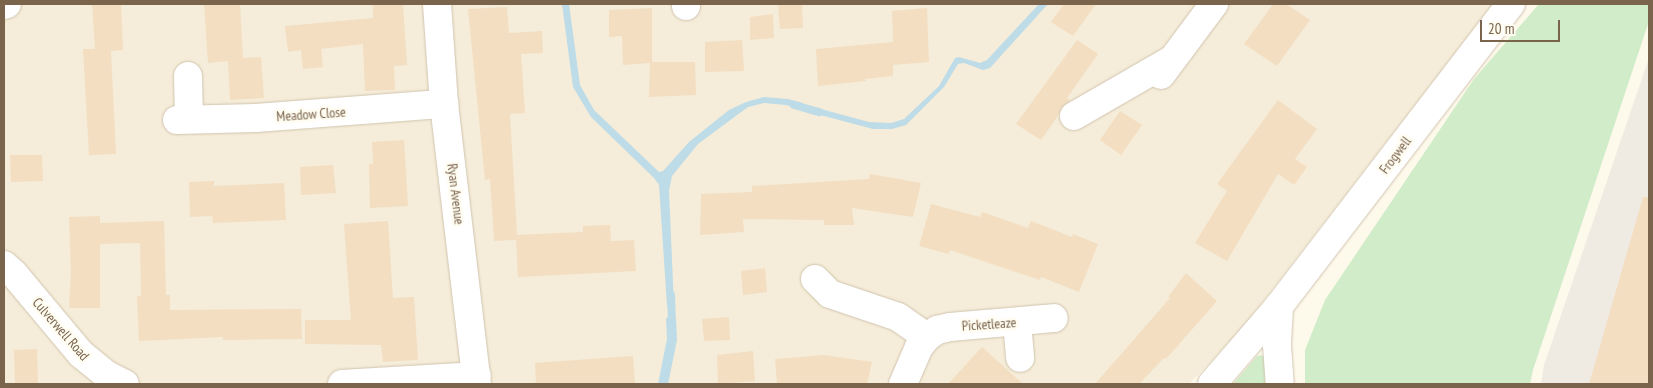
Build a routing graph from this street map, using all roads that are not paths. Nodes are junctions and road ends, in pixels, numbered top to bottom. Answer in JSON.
{"nodes":[{"id":1,"x":437,"y":4,"type":"edge"},
{"id":2,"x":1214,"y":4,"type":"edge"},
{"id":3,"x":1511,"y":4,"type":"edge"},
{"id":4,"x":188,"y":76,"type":"dead end"},
{"id":5,"x":444,"y":104,"type":"junction"},
{"id":6,"x":1074,"y":116,"type":"dead end"},
{"id":7,"x":4,"y":265,"type":"edge"},
{"id":8,"x":814,"y":280,"type":"dead end"},
{"id":9,"x":1279,"y":306,"type":"junction"},
{"id":10,"x":1054,"y":318,"type":"dead end"},
{"id":11,"x":1017,"y":322,"type":"junction"},
{"id":12,"x":927,"y":337,"type":"junction"},
{"id":13,"x":1020,"y":358,"type":"dead end"},
{"id":14,"x":477,"y":380,"type":"edge"},
{"id":15,"x":125,"y":384,"type":"edge"},
{"id":16,"x":342,"y":384,"type":"edge"},
{"id":17,"x":903,"y":384,"type":"edge"},
{"id":18,"x":1212,"y":384,"type":"edge"},
{"id":19,"x":1280,"y":384,"type":"edge"}],
"edges":[{"from":1,"to":5,"type":"street","name":"Ryan Avenue"},
{"from":2,"to":6,"type":"street"},
{"from":3,"to":9,"type":"street","name":"Frogwell"},
{"from":4,"to":5,"type":"street","name":"Meadow Close"},
{"from":5,"to":14,"type":"street","name":"Ryan Avenue"},
{"from":7,"to":15,"type":"street","name":"Culverwell Road"},
{"from":8,"to":12,"type":"street"},
{"from":9,"to":18,"type":"street","name":"Frogwell"},
{"from":9,"to":19,"type":"street"},
{"from":10,"to":11,"type":"street","name":"Picketleaze"},
{"from":11,"to":12,"type":"street","name":"Picketleaze"},
{"from":11,"to":13,"type":"street"},
{"from":12,"to":17,"type":"street"},
{"from":14,"to":16,"type":"street"}]}
